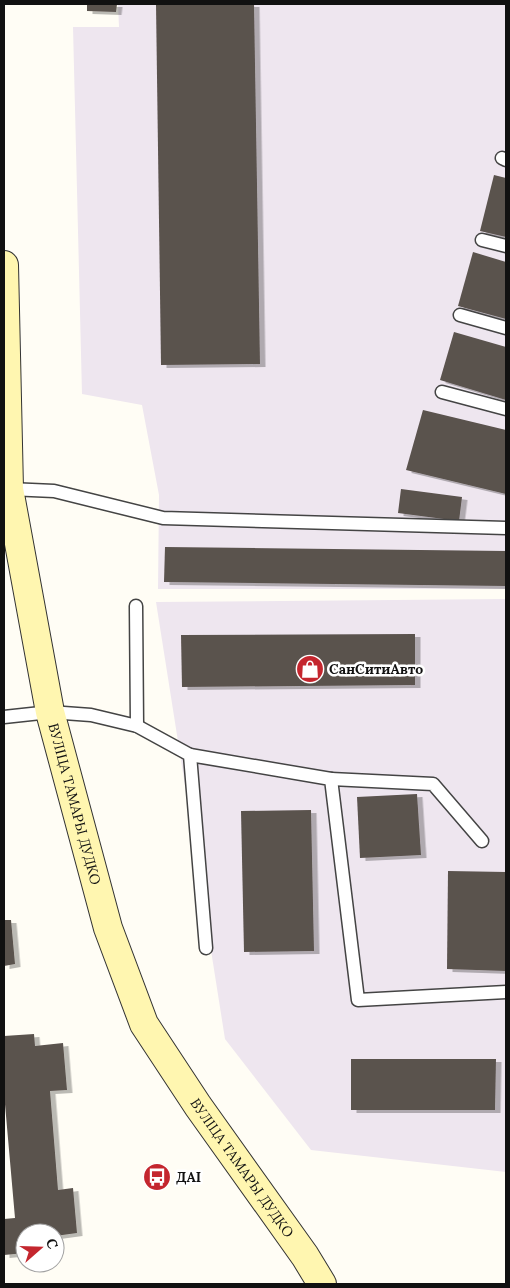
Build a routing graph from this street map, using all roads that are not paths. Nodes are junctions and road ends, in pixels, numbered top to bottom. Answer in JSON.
{"nodes":[{"id":1,"x":482,"y":240,"type":"dead end"},
{"id":2,"x":506,"y":246,"type":"edge"},
{"id":3,"x":4,"y":265,"type":"edge"},
{"id":4,"x":460,"y":315,"type":"dead end"},
{"id":5,"x":506,"y":328,"type":"edge"},
{"id":6,"x":442,"y":392,"type":"dead end"},
{"id":7,"x":506,"y":409,"type":"edge"},
{"id":8,"x":9,"y":488,"type":"junction"},
{"id":9,"x":506,"y":528,"type":"edge"},
{"id":10,"x":136,"y":606,"type":"dead end"},
{"id":11,"x":50,"y":712,"type":"junction"},
{"id":12,"x":4,"y":717,"type":"edge"},
{"id":13,"x":137,"y":726,"type":"junction"},
{"id":14,"x":190,"y":755,"type":"junction"},
{"id":15,"x":331,"y":779,"type":"junction"},
{"id":16,"x":482,"y":841,"type":"dead end"},
{"id":17,"x":206,"y":948,"type":"dead end"},
{"id":18,"x":506,"y":992,"type":"edge"},
{"id":19,"x":322,"y":1284,"type":"edge"}],
"edges":[{"from":1,"to":2,"type":"lane"},
{"from":3,"to":8,"type":"street","name":"ВУЛІЦА ТАМАРЫ ДУДКО"},
{"from":4,"to":5,"type":"lane"},
{"from":6,"to":7,"type":"lane"},
{"from":8,"to":9,"type":"lane"},
{"from":8,"to":11,"type":"street","name":"ВУЛІЦА ТАМАРЫ ДУДКО"},
{"from":10,"to":13,"type":"lane"},
{"from":11,"to":12,"type":"lane"},
{"from":11,"to":13,"type":"lane"},
{"from":11,"to":19,"type":"street","name":"ВУЛІЦА ТАМАРЫ ДУДКО"},
{"from":13,"to":14,"type":"lane"},
{"from":14,"to":15,"type":"lane"},
{"from":14,"to":17,"type":"lane"},
{"from":15,"to":16,"type":"lane"},
{"from":15,"to":18,"type":"lane"}]}
